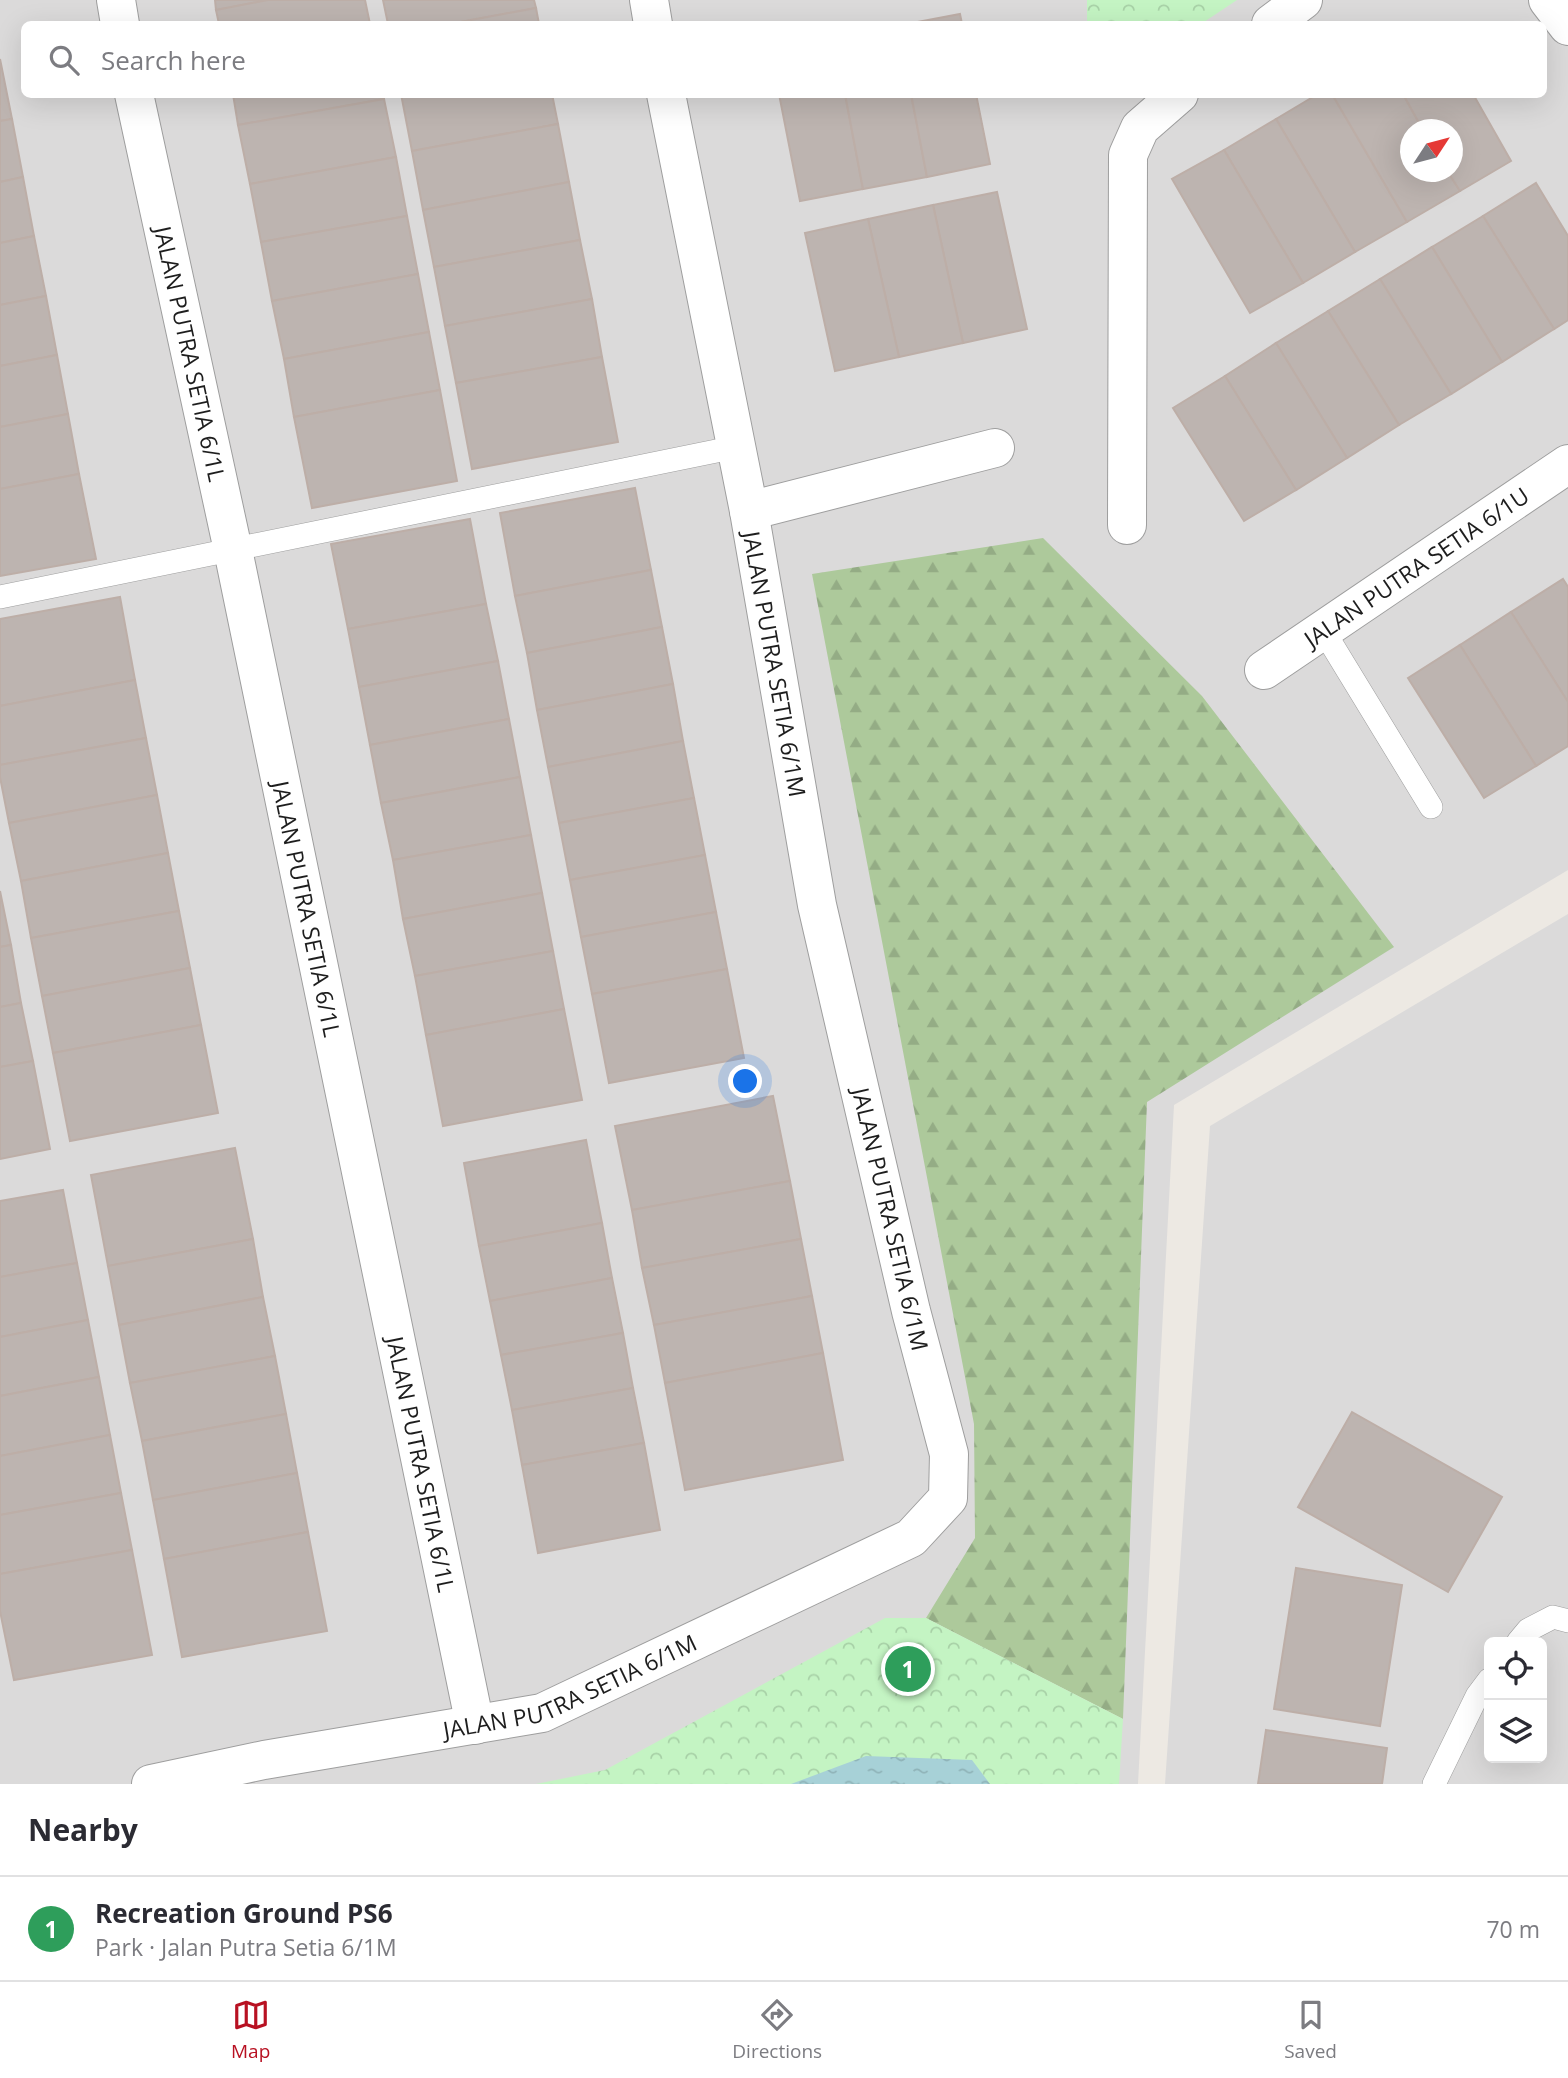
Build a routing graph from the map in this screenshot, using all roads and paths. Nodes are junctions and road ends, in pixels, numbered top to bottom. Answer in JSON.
{"nodes":[{"id":1,"x":116,"y":0,"type":"edge"},
{"id":2,"x":649,"y":0,"type":"edge"},
{"id":3,"x":1303,"y":0,"type":"edge"},
{"id":4,"x":1548,"y":0,"type":"edge"},
{"id":5,"x":120,"y":21,"type":"edge"},
{"id":6,"x":652,"y":21,"type":"edge"},
{"id":7,"x":1275,"y":21,"type":"edge"},
{"id":8,"x":1568,"y":26,"type":"edge"},
{"id":9,"x":135,"y":98,"type":"edge"},
{"id":10,"x":667,"y":98,"type":"edge"},
{"id":11,"x":1174,"y":98,"type":"edge"},
{"id":12,"x":736,"y":447,"type":"junction"},
{"id":13,"x":995,"y":448,"type":"dead end"},
{"id":14,"x":1568,"y":464,"type":"edge"},
{"id":15,"x":749,"y":510,"type":"junction"},
{"id":16,"x":1127,"y":525,"type":"dead end"},
{"id":17,"x":233,"y":550,"type":"junction"},
{"id":18,"x":0,"y":597,"type":"edge"},
{"id":19,"x":1323,"y":630,"type":"junction"},
{"id":20,"x":1264,"y":670,"type":"dead end"},
{"id":21,"x":1431,"y":807,"type":"dead end"},
{"id":22,"x":1568,"y":1621,"type":"edge"},
{"id":23,"x":1522,"y":1637,"type":"edge"},
{"id":24,"x":1484,"y":1687,"type":"edge"},
{"id":25,"x":475,"y":1725,"type":"junction"},
{"id":26,"x":151,"y":1784,"type":"edge"},
{"id":27,"x":1434,"y":1784,"type":"edge"}],
"edges":[{"from":1,"to":5,"type":"street"},
{"from":2,"to":6,"type":"street"},
{"from":3,"to":7,"type":"street"},
{"from":4,"to":8,"type":"street"},
{"from":9,"to":17,"type":"street","name":"JALAN PUTRA SETIA 6/1L"},
{"from":10,"to":12,"type":"street","name":"JALAN PUTRA SETIA 6/1M"},
{"from":11,"to":16,"type":"street"},
{"from":12,"to":15,"type":"street","name":"JALAN PUTRA SETIA 6/1M"},
{"from":12,"to":17,"type":"lane"},
{"from":13,"to":15,"type":"street"},
{"from":14,"to":19,"type":"street","name":"JALAN PUTRA SETIA 6/1U"},
{"from":15,"to":25,"type":"street","name":"JALAN PUTRA SETIA 6/1M"},
{"from":17,"to":18,"type":"lane"},
{"from":17,"to":25,"type":"street","name":"JALAN PUTRA SETIA 6/1L"},
{"from":19,"to":20,"type":"street","name":"JALAN PUTRA SETIA 6/1U"},
{"from":19,"to":21,"type":"lane"},
{"from":22,"to":23,"type":"lane"},
{"from":24,"to":27,"type":"lane"},
{"from":25,"to":26,"type":"street","name":"JALAN PUTRA SETIA 6/1M"}]}
